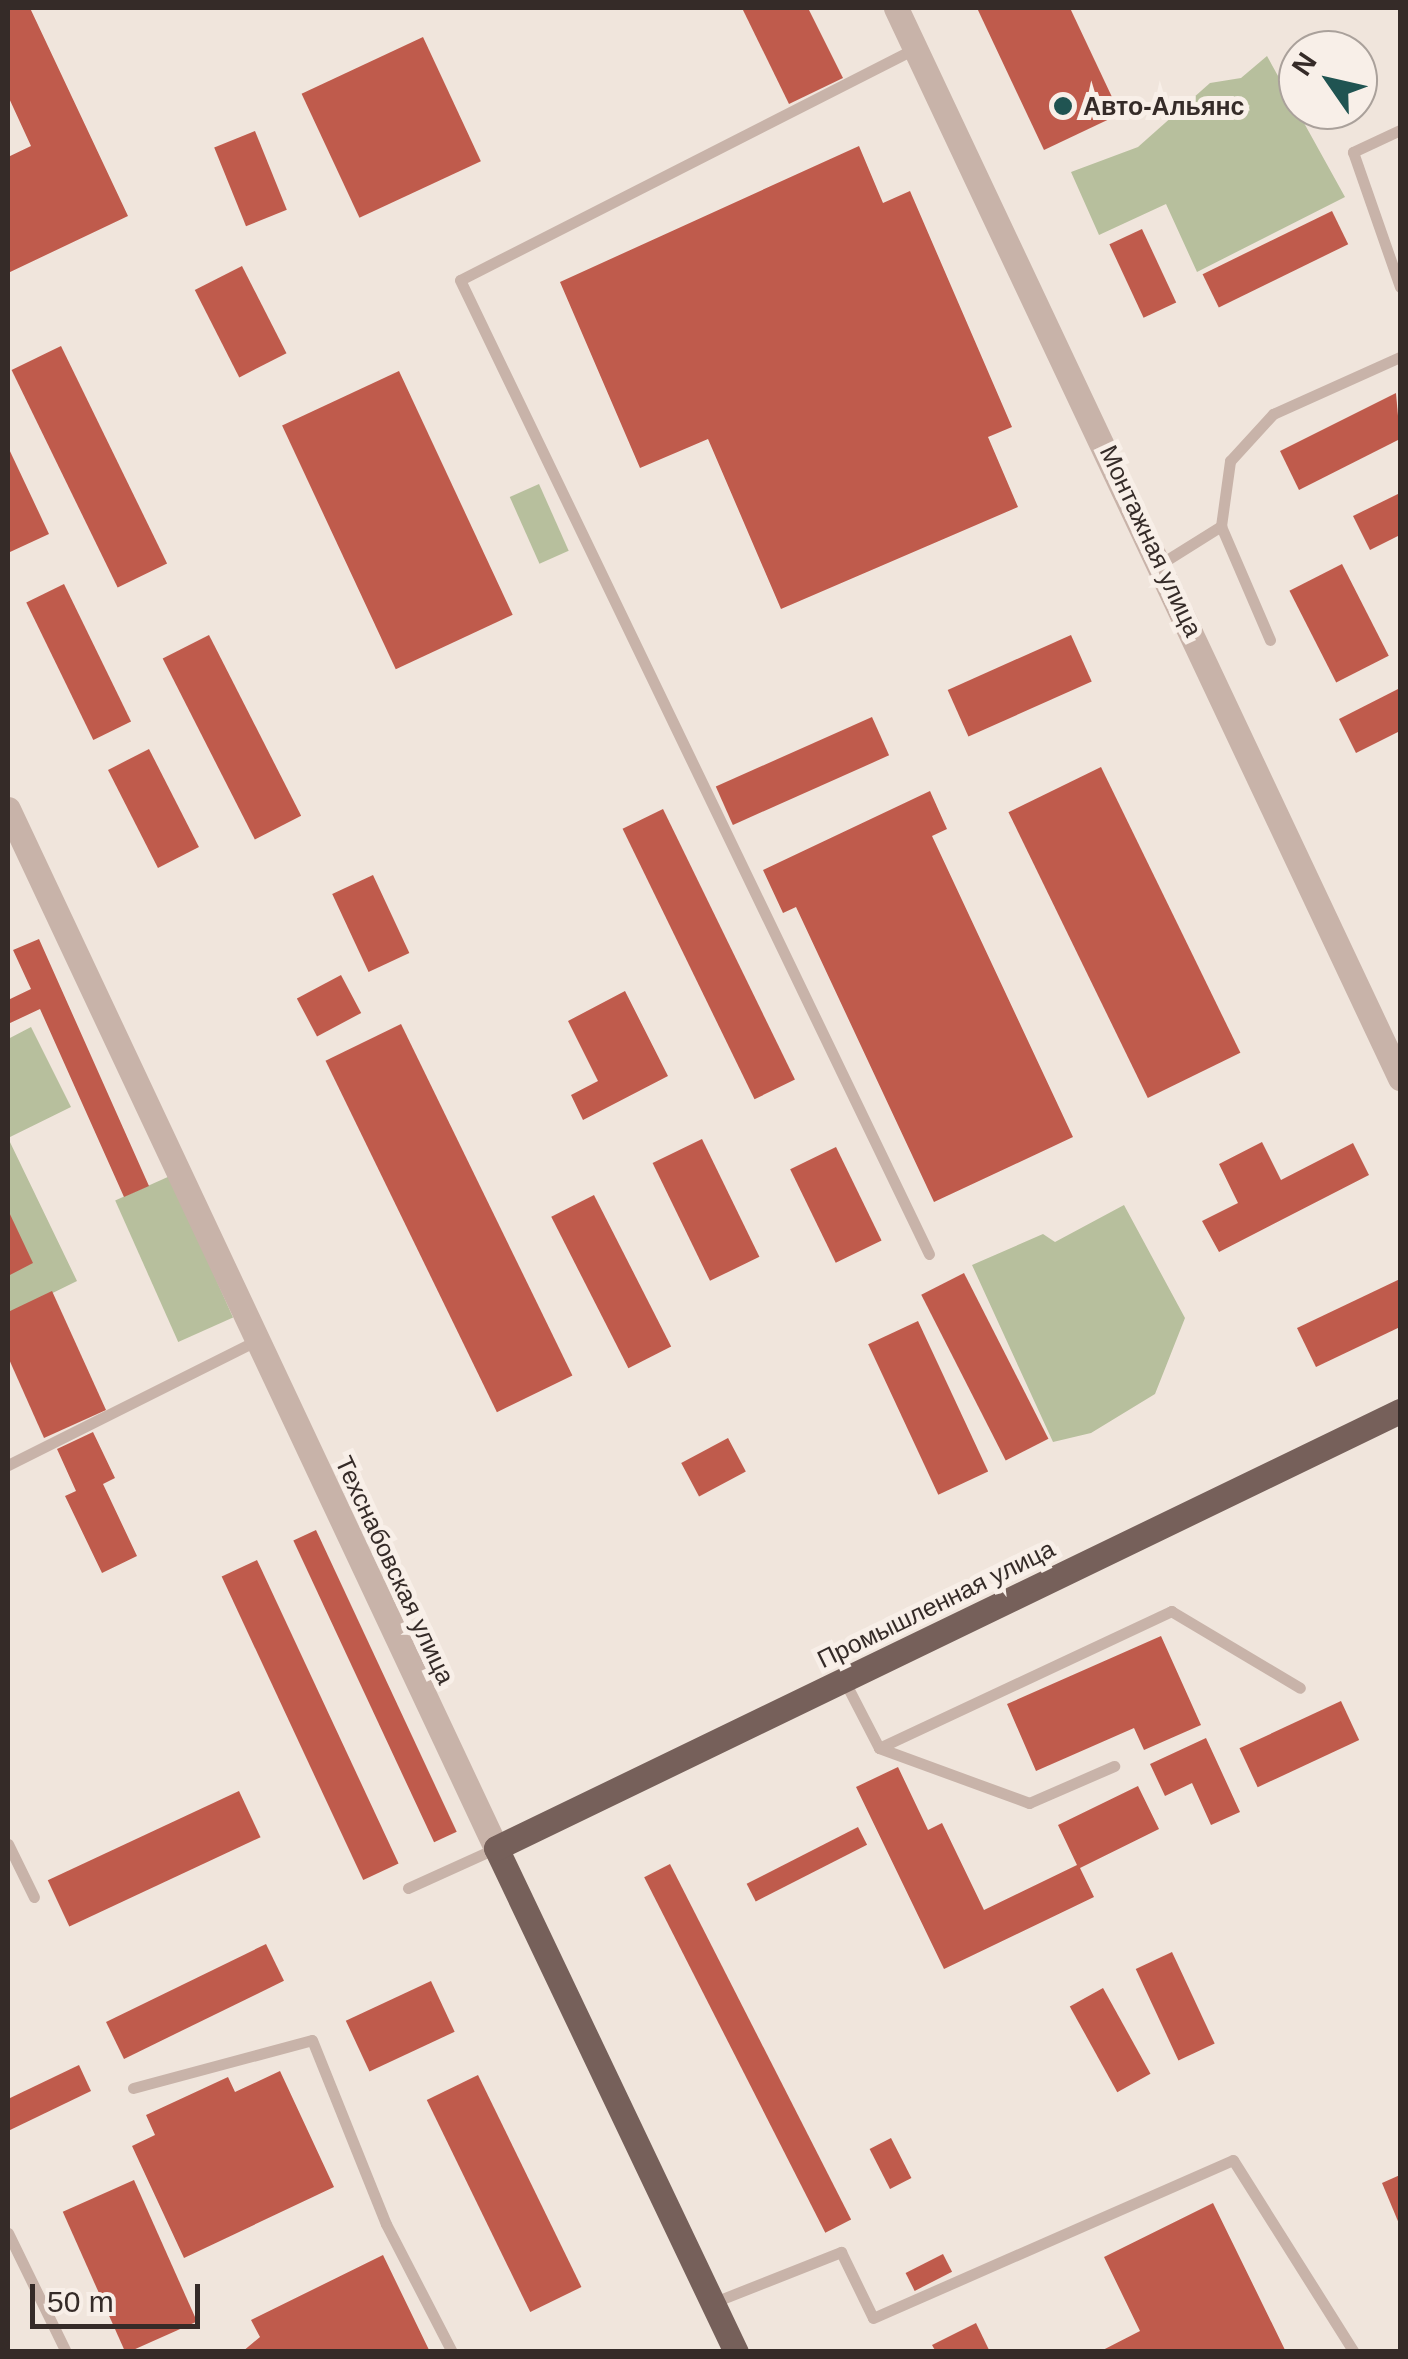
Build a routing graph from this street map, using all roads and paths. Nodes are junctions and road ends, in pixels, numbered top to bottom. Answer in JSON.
{"nodes":[{"id":1,"x":896,"y":8,"type":"edge"},
{"id":2,"x":914,"y":49,"type":"junction"},
{"id":3,"x":1400,"y":130,"type":"edge"},
{"id":4,"x":1400,"y":286,"type":"edge"},
{"id":5,"x":1400,"y":357,"type":"edge"},
{"id":6,"x":1221,"y":526,"type":"junction"},
{"id":7,"x":1162,"y":563,"type":"junction"},
{"id":8,"x":1270,"y":640,"type":"dead end"},
{"id":9,"x":8,"y":809,"type":"edge"},
{"id":10,"x":1400,"y":1078,"type":"edge"},
{"id":11,"x":929,"y":1254,"type":"dead end"},
{"id":12,"x":256,"y":1341,"type":"junction"},
{"id":13,"x":1400,"y":1411,"type":"edge"},
{"id":14,"x":8,"y":1465,"type":"edge"},
{"id":15,"x":846,"y":1682,"type":"junction"},
{"id":16,"x":1300,"y":1688,"type":"dead end"},
{"id":17,"x":879,"y":1748,"type":"junction"},
{"id":18,"x":1114,"y":1766,"type":"dead end"},
{"id":19,"x":8,"y":1844,"type":"edge"},
{"id":20,"x":496,"y":1848,"type":"junction"},
{"id":21,"x":408,"y":1888,"type":"dead end"},
{"id":22,"x":34,"y":1897,"type":"dead end"},
{"id":23,"x":133,"y":2088,"type":"dead end"},
{"id":24,"x":8,"y":2234,"type":"edge"},
{"id":25,"x":712,"y":2303,"type":"junction"},
{"id":26,"x":66,"y":2352,"type":"edge"},
{"id":27,"x":452,"y":2352,"type":"edge"},
{"id":28,"x":736,"y":2352,"type":"edge"},
{"id":29,"x":1354,"y":2352,"type":"edge"}],
"edges":[{"from":1,"to":2,"type":"street","name":"Монтажная улица"},
{"from":2,"to":7,"type":"street","name":"Монтажная улица"},
{"from":2,"to":11,"type":"lane"},
{"from":3,"to":4,"type":"lane"},
{"from":5,"to":6,"type":"lane"},
{"from":6,"to":7,"type":"lane"},
{"from":6,"to":8,"type":"lane"},
{"from":7,"to":10,"type":"street","name":"Монтажная улица"},
{"from":9,"to":12,"type":"street","name":"Техснабовская улица"},
{"from":12,"to":14,"type":"lane"},
{"from":12,"to":20,"type":"street","name":"Техснабовская улица"},
{"from":13,"to":15,"type":"main road","name":"Промышленная улица"},
{"from":15,"to":17,"type":"lane"},
{"from":15,"to":20,"type":"main road","name":"Промышленная улица"},
{"from":16,"to":17,"type":"lane"},
{"from":17,"to":18,"type":"lane"},
{"from":19,"to":22,"type":"lane"},
{"from":20,"to":21,"type":"lane"},
{"from":20,"to":25,"type":"main road","name":"Техснабовская улица"},
{"from":23,"to":27,"type":"lane"},
{"from":24,"to":26,"type":"lane"},
{"from":25,"to":28,"type":"main road","name":"Техснабовская улица"},
{"from":25,"to":29,"type":"lane"}]}
